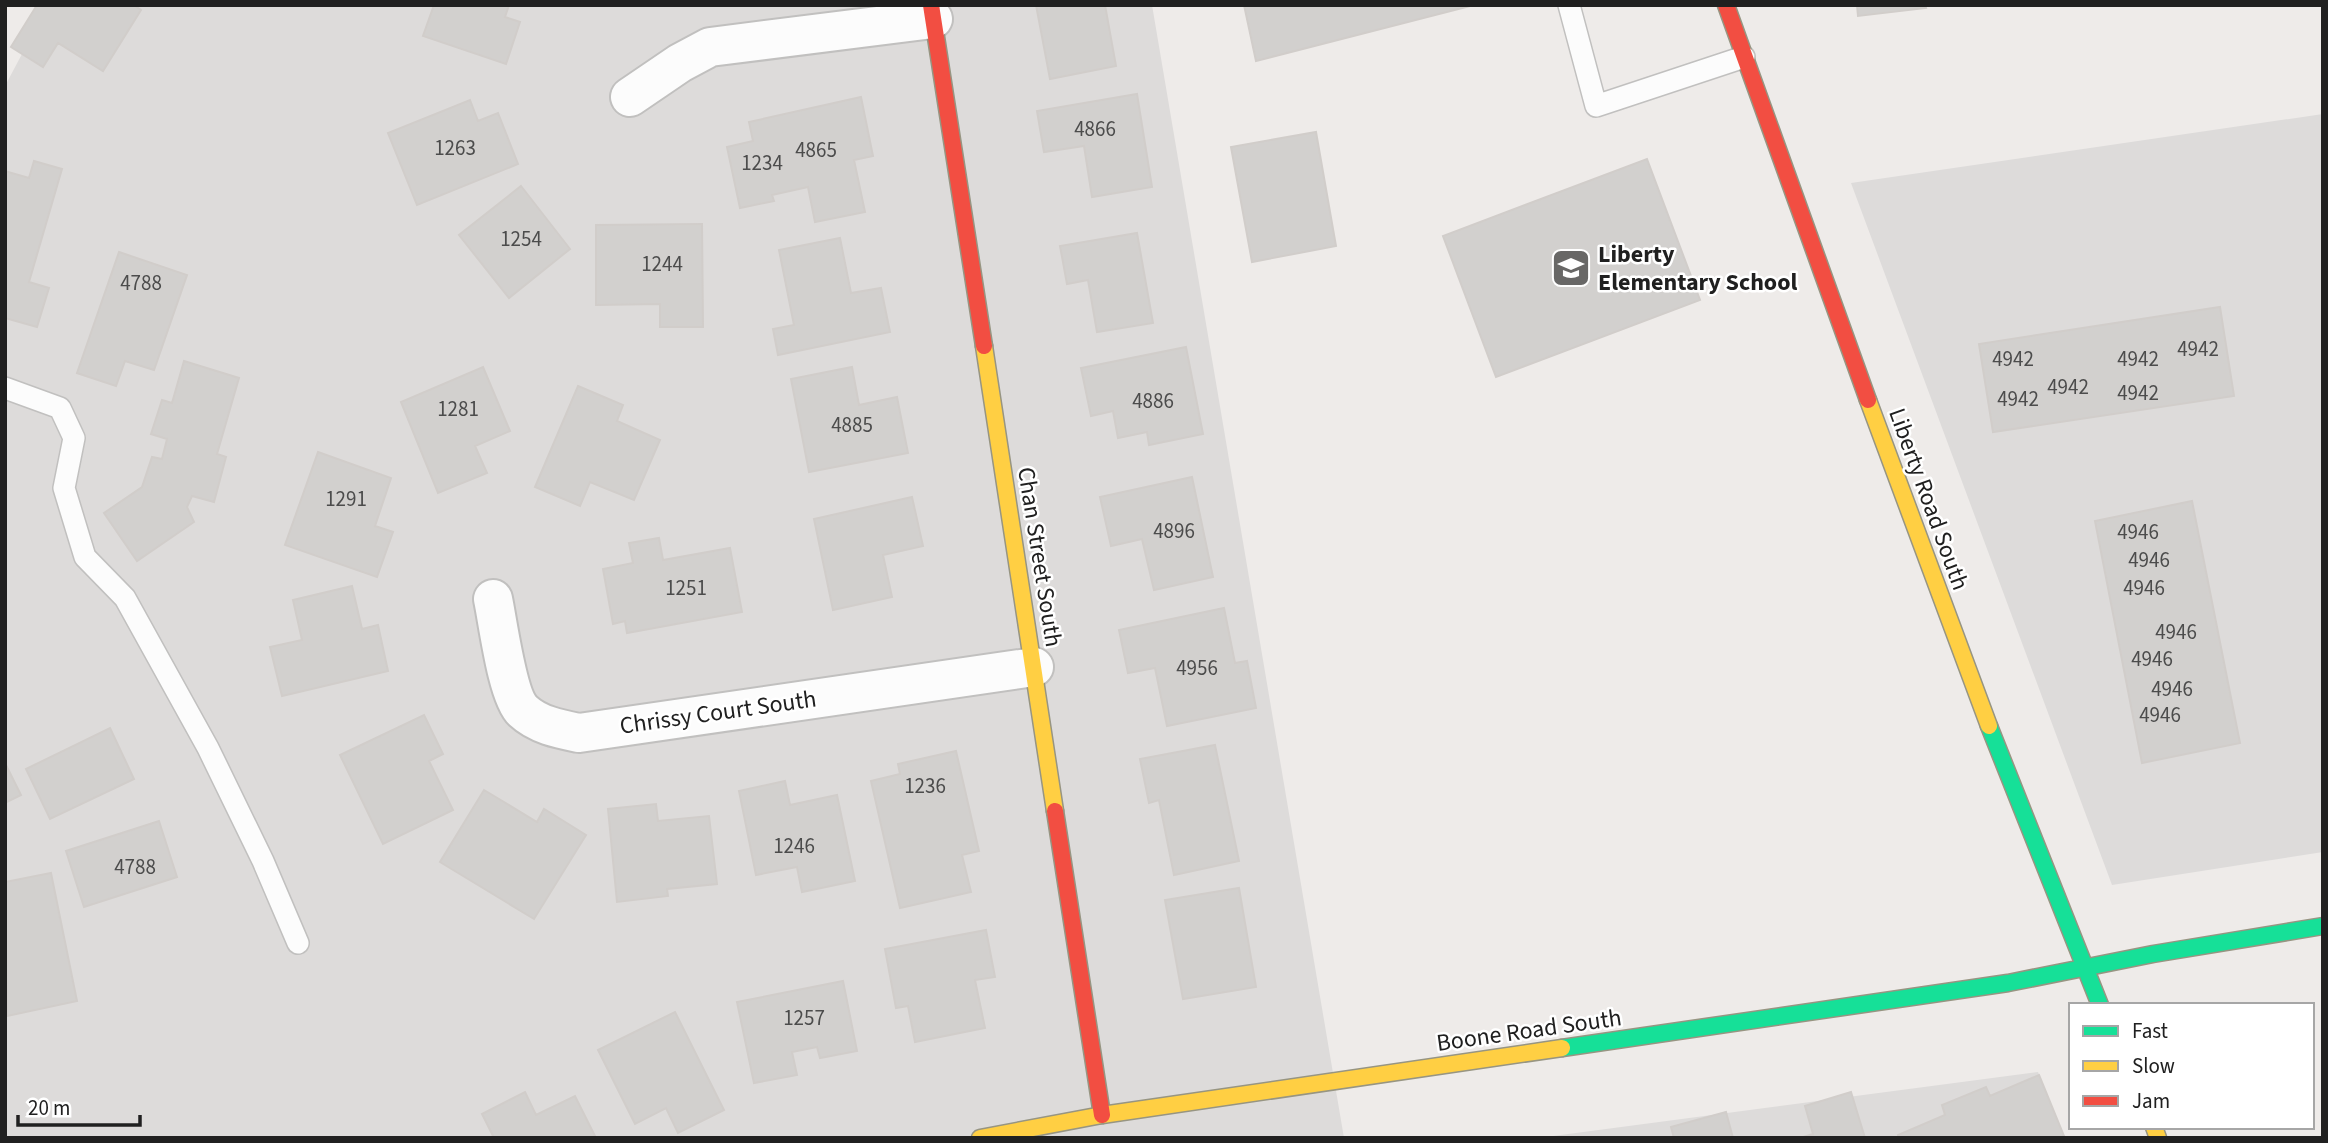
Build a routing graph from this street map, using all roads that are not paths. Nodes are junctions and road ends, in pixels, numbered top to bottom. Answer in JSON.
{"nodes":[{"id":1,"x":1569,"y":5,"type":"edge"},
{"id":2,"x":1726,"y":5,"type":"edge"},
{"id":3,"x":932,"y":12,"type":"edge"},
{"id":4,"x":1744,"y":57,"type":"junction"},
{"id":5,"x":629,"y":97,"type":"dead end"},
{"id":6,"x":5,"y":388,"type":"edge"},
{"id":7,"x":493,"y":599,"type":"dead end"},
{"id":8,"x":1034,"y":667,"type":"junction"},
{"id":9,"x":2323,"y":926,"type":"edge"},
{"id":10,"x":298,"y":943,"type":"dead end"},
{"id":11,"x":2084,"y":968,"type":"junction"},
{"id":12,"x":2099,"y":1003,"type":"edge"},
{"id":13,"x":1102,"y":1115,"type":"junction"},
{"id":14,"x":980,"y":1138,"type":"edge"}],
"edges":[{"from":1,"to":4,"type":"lane"},
{"from":2,"to":4,"type":"street","name":"Liberty Road South"},
{"from":3,"to":5,"type":"street"},
{"from":3,"to":8,"type":"street","name":"Chan Street South"},
{"from":4,"to":11,"type":"street","name":"Liberty Road South"},
{"from":6,"to":10,"type":"lane"},
{"from":7,"to":8,"type":"street","name":"Chrissy Court South"},
{"from":8,"to":13,"type":"street","name":"Chan Street South"},
{"from":9,"to":11,"type":"street","name":"Boone Road South"},
{"from":11,"to":12,"type":"street","name":"Liberty Road South"},
{"from":11,"to":13,"type":"street","name":"Boone Road South"},
{"from":13,"to":14,"type":"street","name":"Boone Road South"}]}
